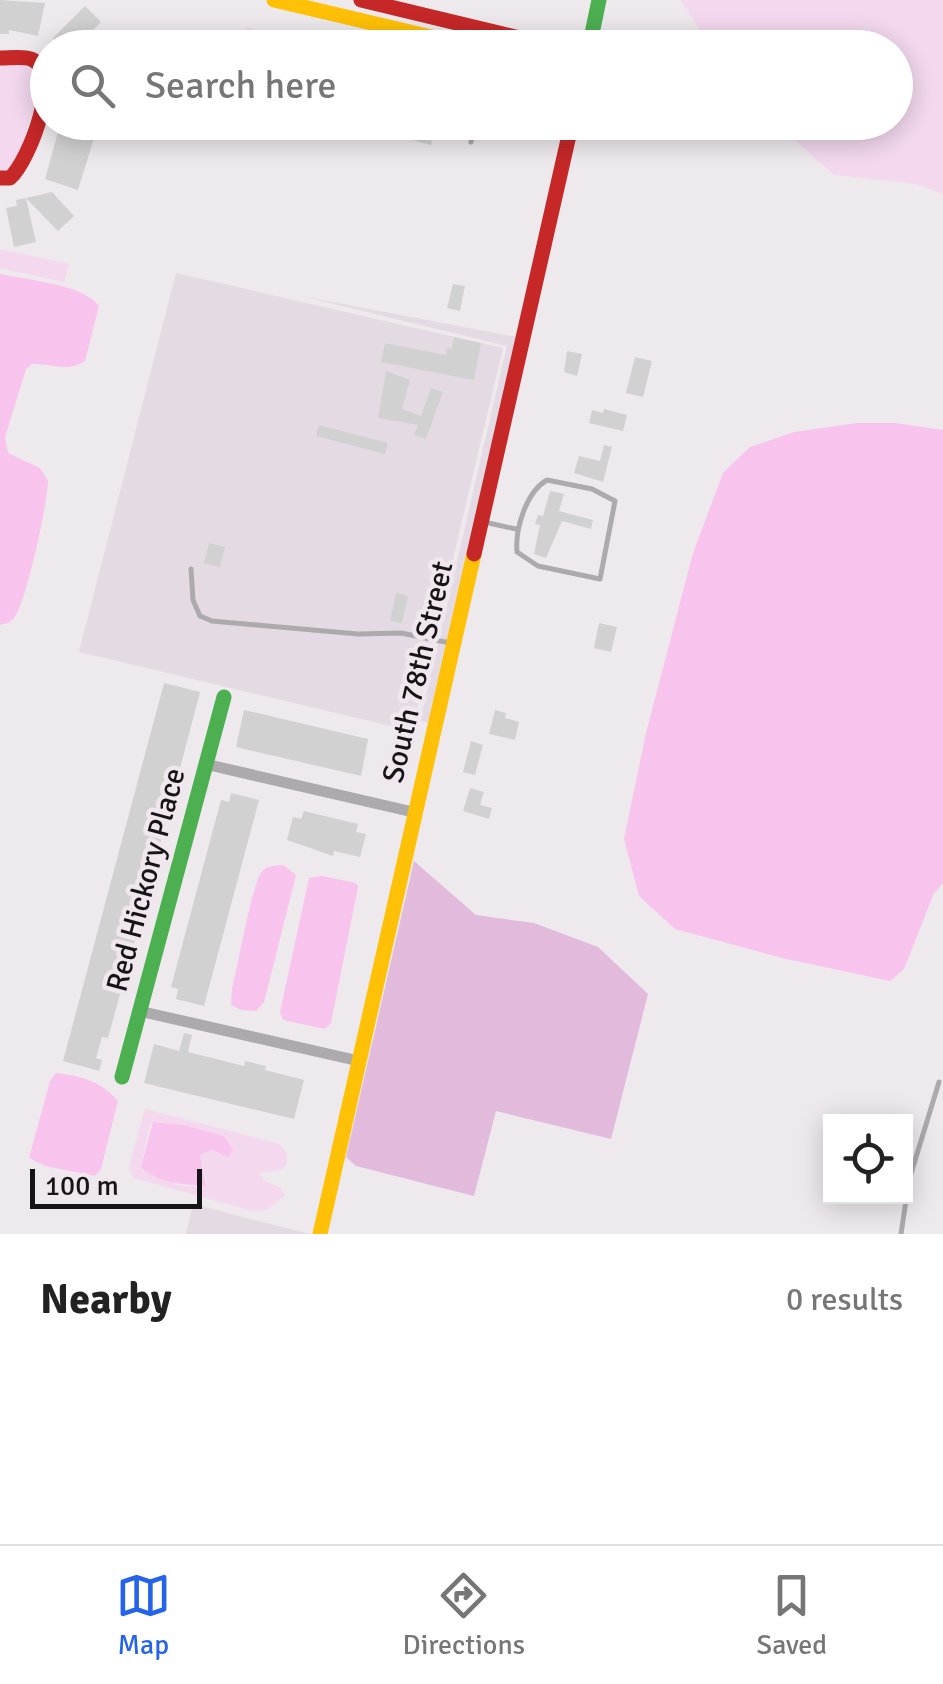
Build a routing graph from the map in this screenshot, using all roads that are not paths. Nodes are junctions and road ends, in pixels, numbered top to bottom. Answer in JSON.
{"nodes":[{"id":1,"x":274,"y":0,"type":"edge"},
{"id":2,"x":361,"y":0,"type":"edge"},
{"id":3,"x":600,"y":0,"type":"edge"},
{"id":4,"x":390,"y":30,"type":"edge"},
{"id":5,"x":486,"y":30,"type":"edge"},
{"id":6,"x":593,"y":30,"type":"edge"},
{"id":7,"x":0,"y":58,"type":"edge"},
{"id":8,"x":30,"y":58,"type":"edge"},
{"id":9,"x":32,"y":140,"type":"edge"},
{"id":10,"x":568,"y":140,"type":"edge"},
{"id":11,"x":0,"y":178,"type":"edge"},
{"id":12,"x":482,"y":522,"type":"junction"},
{"id":13,"x":516,"y":530,"type":"junction"},
{"id":14,"x":191,"y":569,"type":"dead end"},
{"id":15,"x":453,"y":644,"type":"junction"},
{"id":16,"x":224,"y":697,"type":"dead end"},
{"id":17,"x":206,"y":764,"type":"junction"},
{"id":18,"x":414,"y":812,"type":"junction"},
{"id":19,"x":139,"y":1011,"type":"junction"},
{"id":20,"x":359,"y":1061,"type":"junction"},
{"id":21,"x":122,"y":1077,"type":"dead end"},
{"id":22,"x":939,"y":1082,"type":"dead end"},
{"id":23,"x":320,"y":1234,"type":"edge"},
{"id":24,"x":901,"y":1234,"type":"edge"}],
"edges":[{"from":1,"to":4,"type":"street"},
{"from":2,"to":5,"type":"street"},
{"from":3,"to":6,"type":"street"},
{"from":7,"to":8,"type":"street"},
{"from":9,"to":11,"type":"street"},
{"from":10,"to":12,"type":"street","name":"South 78th Street"},
{"from":12,"to":13,"type":"lane"},
{"from":12,"to":15,"type":"street","name":"South 78th Street"},
{"from":13,"to":13,"type":"lane"},
{"from":14,"to":15,"type":"lane"},
{"from":15,"to":18,"type":"street","name":"South 78th Street"},
{"from":16,"to":17,"type":"street","name":"Red Hickory Place"},
{"from":17,"to":18,"type":"street"},
{"from":17,"to":19,"type":"street","name":"Red Hickory Place"},
{"from":18,"to":20,"type":"street","name":"South 78th Street"},
{"from":19,"to":20,"type":"street"},
{"from":19,"to":21,"type":"street","name":"Red Hickory Place"},
{"from":20,"to":23,"type":"street","name":"South 78th Street"},
{"from":22,"to":24,"type":"lane"}]}
